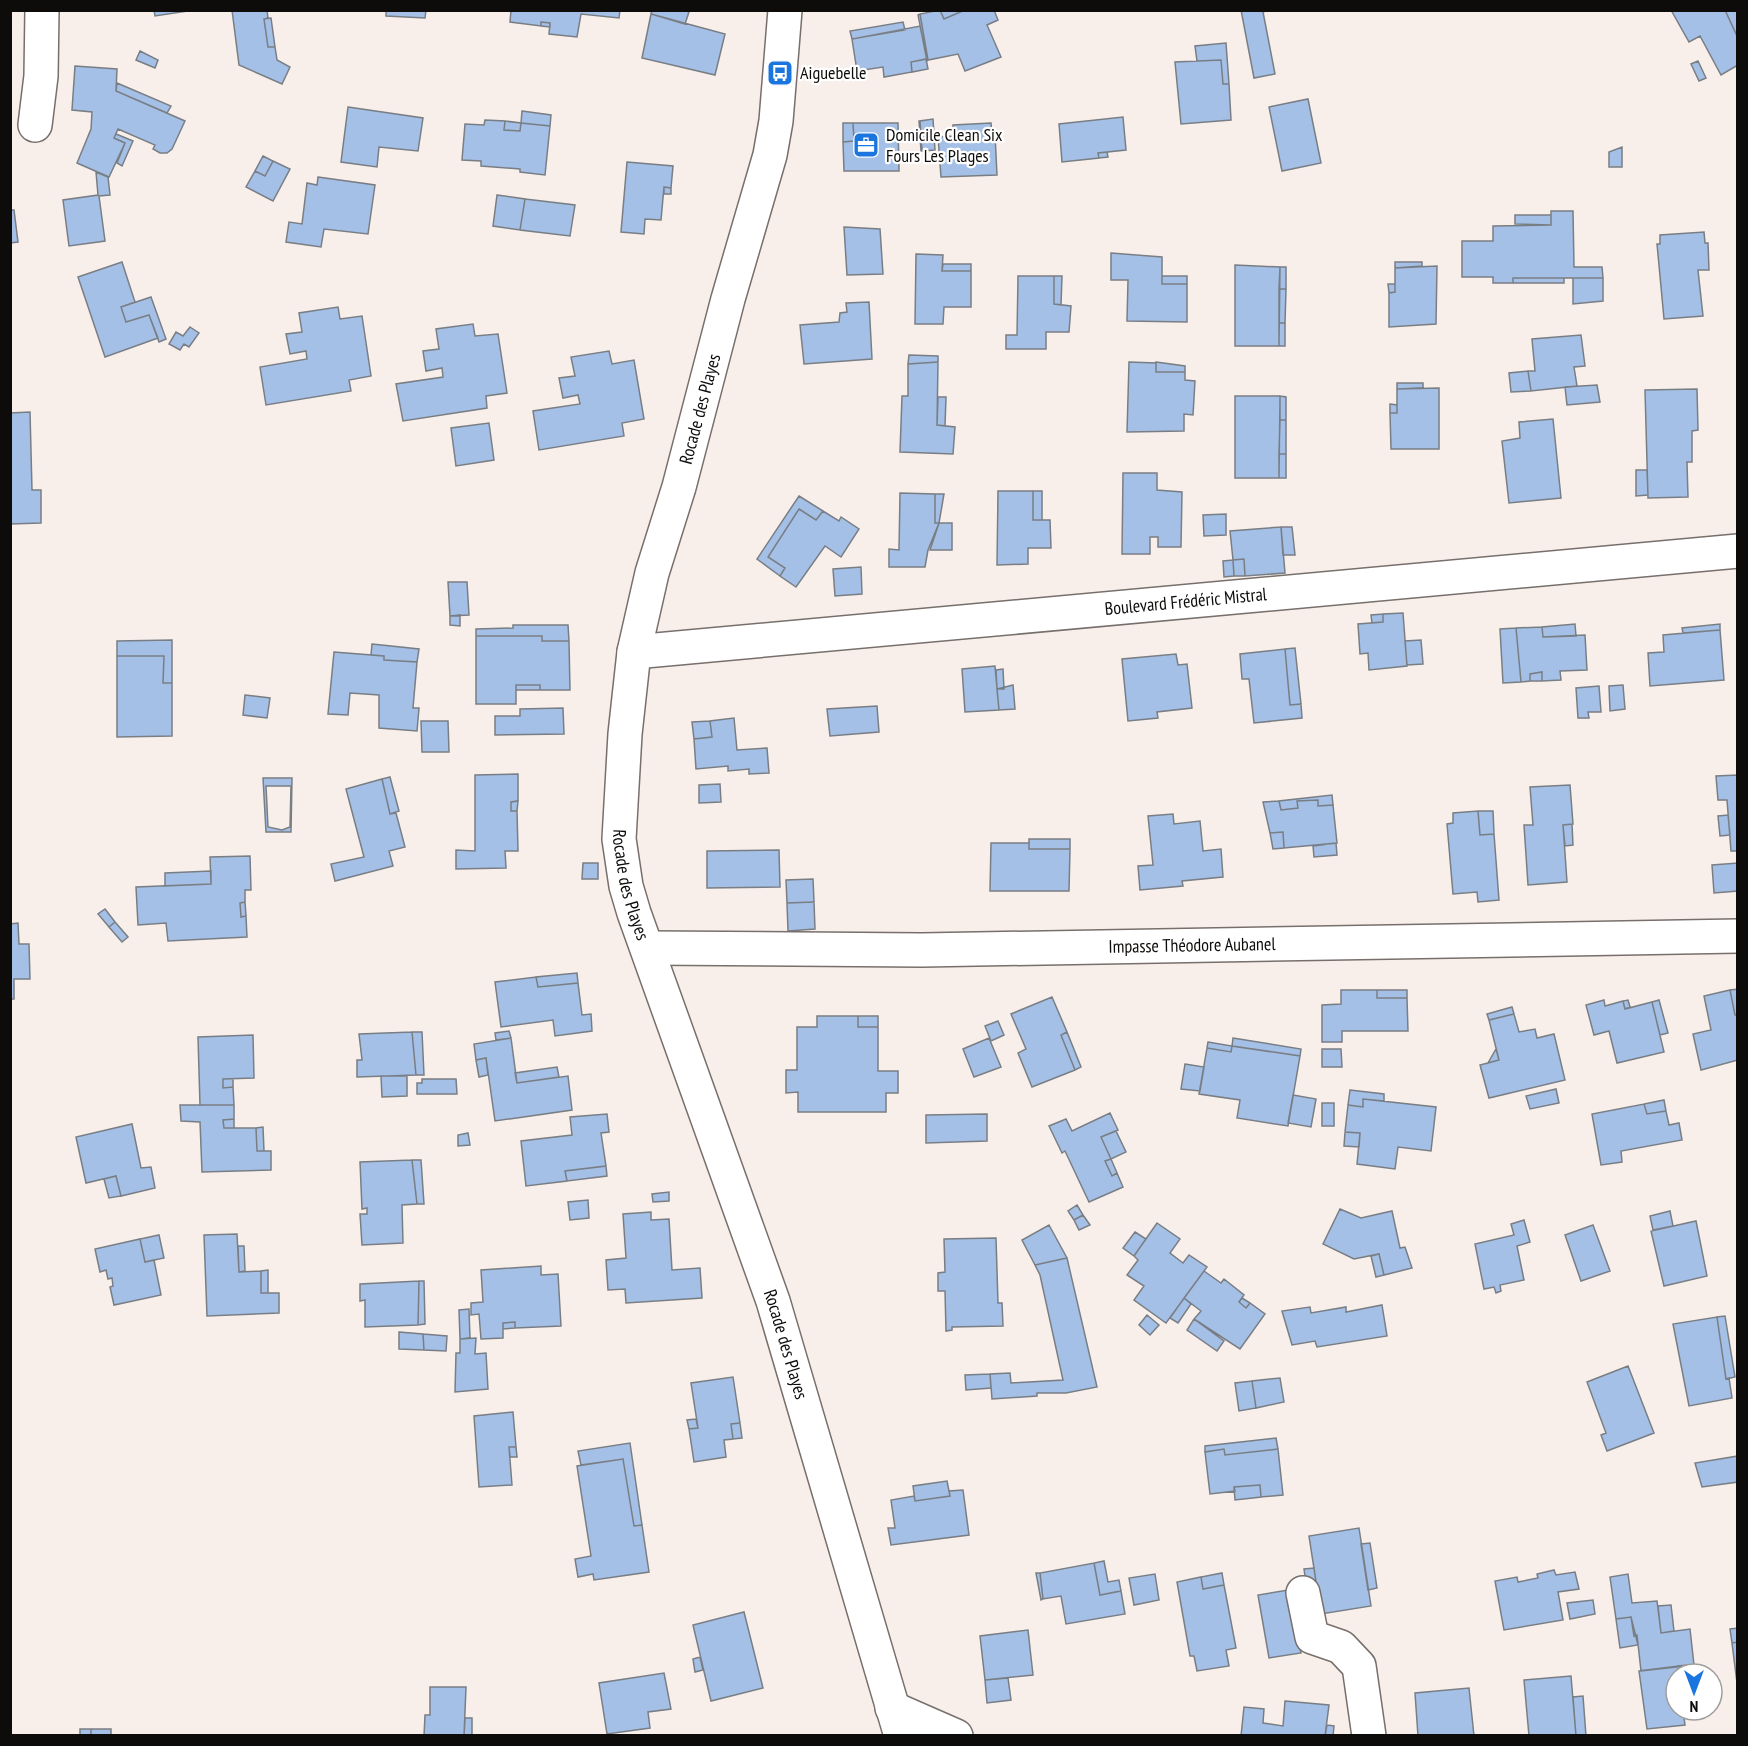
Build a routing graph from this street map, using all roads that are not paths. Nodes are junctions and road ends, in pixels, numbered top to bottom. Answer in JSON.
{"nodes":[{"id":1,"x":42,"y":10,"type":"edge"},
{"id":2,"x":785,"y":10,"type":"edge"},
{"id":3,"x":35,"y":125,"type":"dead end"},
{"id":4,"x":1737,"y":551,"type":"edge"},
{"id":5,"x":634,"y":652,"type":"junction"},
{"id":6,"x":1737,"y":936,"type":"edge"},
{"id":7,"x":648,"y":948,"type":"junction"},
{"id":8,"x":1303,"y":1593,"type":"dead end"},
{"id":9,"x":897,"y":1722,"type":"edge"},
{"id":10,"x":956,"y":1736,"type":"edge"},
{"id":11,"x":1369,"y":1736,"type":"edge"}],
"edges":[{"from":1,"to":3,"type":"street"},
{"from":2,"to":5,"type":"street","name":"Rocade des Playes"},
{"from":4,"to":5,"type":"street","name":"Boulevard Frédéric Mistral"},
{"from":5,"to":7,"type":"street","name":"Rocade des Playes"},
{"from":6,"to":7,"type":"street","name":"Impasse Théodore Aubanel"},
{"from":7,"to":9,"type":"street","name":"Rocade des Playes"},
{"from":8,"to":11,"type":"street"},
{"from":9,"to":10,"type":"street"}]}
